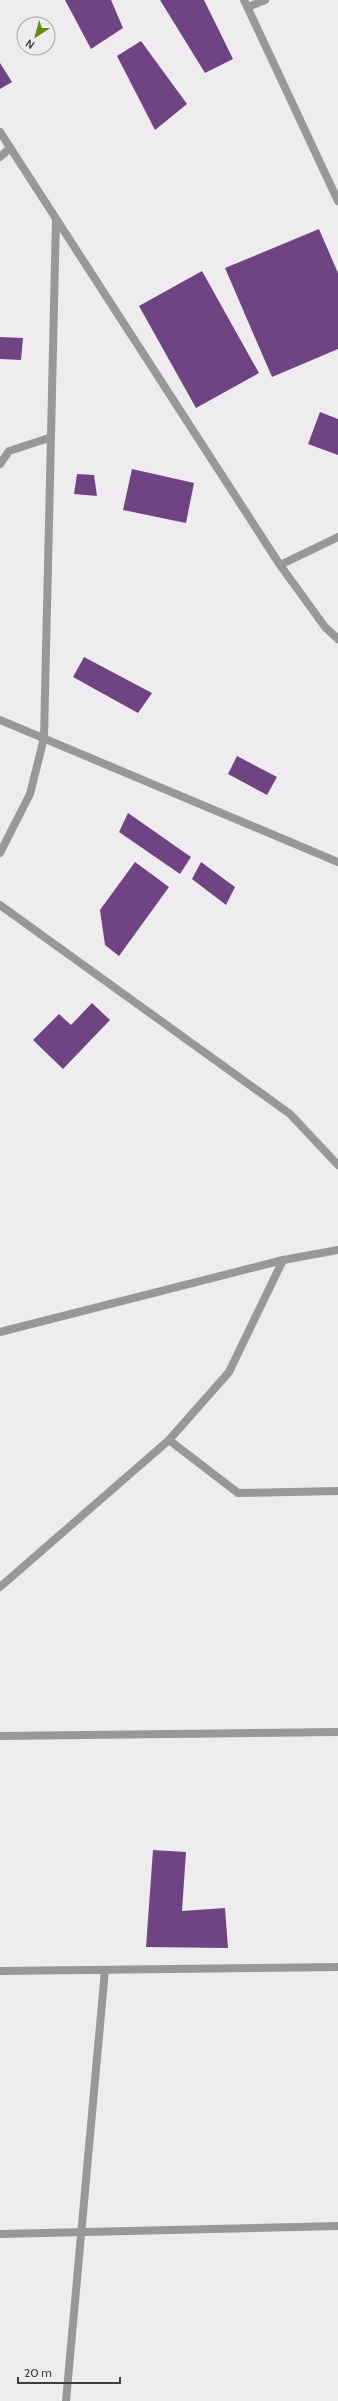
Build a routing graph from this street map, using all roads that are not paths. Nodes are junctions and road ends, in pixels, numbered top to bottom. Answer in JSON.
{"nodes":[{"id":1,"x":265,"y":0,"type":"edge"},
{"id":2,"x":246,"y":4,"type":"edge"},
{"id":3,"x":0,"y":132,"type":"edge"},
{"id":4,"x":10,"y":148,"type":"junction"},
{"id":5,"x":0,"y":157,"type":"edge"},
{"id":6,"x":338,"y":201,"type":"edge"},
{"id":7,"x":56,"y":219,"type":"junction"},
{"id":8,"x":49,"y":438,"type":"junction"},
{"id":9,"x":0,"y":464,"type":"edge"},
{"id":10,"x":338,"y":537,"type":"edge"},
{"id":11,"x":280,"y":565,"type":"junction"},
{"id":12,"x":338,"y":639,"type":"edge"},
{"id":13,"x":0,"y":720,"type":"edge"},
{"id":14,"x":44,"y":738,"type":"junction"},
{"id":15,"x":0,"y":854,"type":"edge"},
{"id":16,"x":338,"y":862,"type":"edge"},
{"id":17,"x":0,"y":905,"type":"edge"},
{"id":18,"x":338,"y":1165,"type":"edge"},
{"id":19,"x":338,"y":1250,"type":"edge"},
{"id":20,"x":283,"y":1260,"type":"junction"},
{"id":21,"x":0,"y":1332,"type":"edge"},
{"id":22,"x":169,"y":1440,"type":"junction"},
{"id":23,"x":338,"y":1491,"type":"edge"},
{"id":24,"x":0,"y":1587,"type":"edge"},
{"id":25,"x":338,"y":1732,"type":"edge"},
{"id":26,"x":0,"y":1736,"type":"edge"},
{"id":27,"x":338,"y":1968,"type":"edge"},
{"id":28,"x":105,"y":1970,"type":"junction"},
{"id":29,"x":0,"y":1971,"type":"edge"},
{"id":30,"x":338,"y":2226,"type":"edge"},
{"id":31,"x":81,"y":2233,"type":"junction"},
{"id":32,"x":0,"y":2234,"type":"edge"},
{"id":33,"x":66,"y":2401,"type":"edge"}],
"edges":[{"from":1,"to":2,"type":"street"},
{"from":2,"to":6,"type":"street"},
{"from":3,"to":4,"type":"street"},
{"from":4,"to":5,"type":"street"},
{"from":4,"to":7,"type":"street"},
{"from":7,"to":8,"type":"street"},
{"from":7,"to":11,"type":"street"},
{"from":8,"to":9,"type":"street"},
{"from":8,"to":14,"type":"street"},
{"from":10,"to":11,"type":"street"},
{"from":11,"to":12,"type":"street"},
{"from":13,"to":14,"type":"street"},
{"from":14,"to":15,"type":"street"},
{"from":14,"to":16,"type":"street"},
{"from":17,"to":18,"type":"street"},
{"from":19,"to":20,"type":"street"},
{"from":20,"to":21,"type":"street"},
{"from":20,"to":22,"type":"street"},
{"from":22,"to":23,"type":"street"},
{"from":22,"to":24,"type":"street"},
{"from":25,"to":26,"type":"street"},
{"from":27,"to":28,"type":"street"},
{"from":28,"to":29,"type":"street"},
{"from":28,"to":31,"type":"street"},
{"from":30,"to":31,"type":"street"},
{"from":31,"to":32,"type":"street"},
{"from":31,"to":33,"type":"street"}]}
